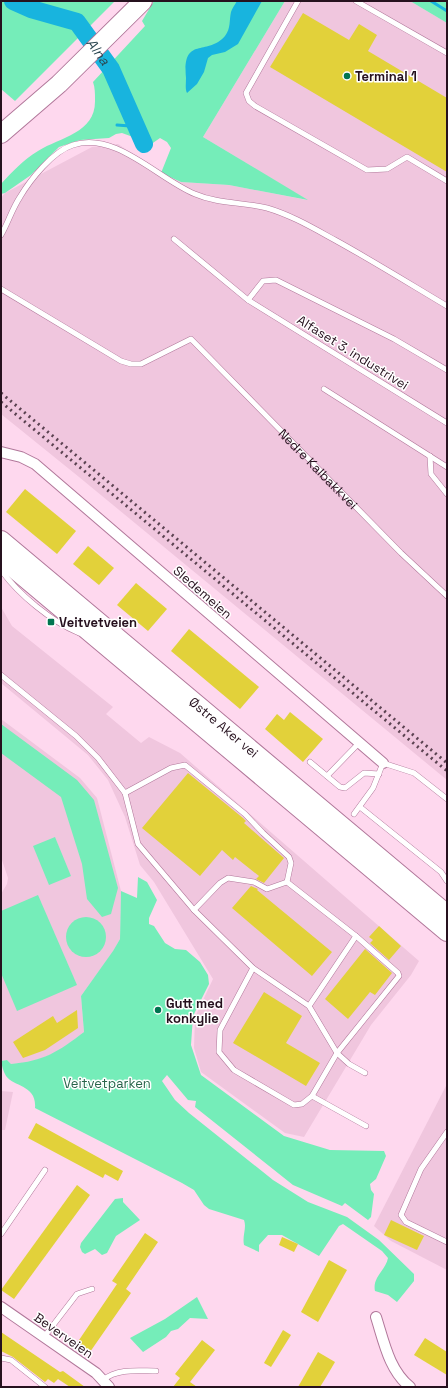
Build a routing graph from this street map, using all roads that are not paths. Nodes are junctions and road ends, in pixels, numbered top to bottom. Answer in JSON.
{"nodes":[{"id":1,"x":143,"y":1,"type":"edge"},
{"id":2,"x":298,"y":1,"type":"edge"},
{"id":3,"x":356,"y":1,"type":"edge"},
{"id":4,"x":447,"y":53,"type":"edge"},
{"id":5,"x":1,"y":134,"type":"edge"},
{"id":6,"x":447,"y":181,"type":"edge"},
{"id":7,"x":1,"y":235,"type":"edge"},
{"id":8,"x":174,"y":239,"type":"dead end"},
{"id":9,"x":1,"y":289,"type":"edge"},
{"id":10,"x":248,"y":300,"type":"junction"},
{"id":11,"x":447,"y":306,"type":"edge"},
{"id":12,"x":447,"y":370,"type":"edge"},
{"id":13,"x":324,"y":389,"type":"dead end"},
{"id":14,"x":447,"y":423,"type":"edge"},
{"id":15,"x":1,"y":452,"type":"edge"},
{"id":16,"x":430,"y":456,"type":"junction"},
{"id":17,"x":447,"y":467,"type":"edge"},
{"id":18,"x":447,"y":494,"type":"edge"},
{"id":19,"x":1,"y":544,"type":"edge"},
{"id":20,"x":1,"y":570,"type":"edge"},
{"id":21,"x":447,"y":596,"type":"edge"},
{"id":22,"x":103,"y":643,"type":"junction"},
{"id":23,"x":1,"y":676,"type":"edge"},
{"id":24,"x":359,"y":743,"type":"junction"},
{"id":25,"x":310,"y":762,"type":"dead end"},
{"id":26,"x":383,"y":763,"type":"junction"},
{"id":27,"x":379,"y":774,"type":"junction"},
{"id":28,"x":327,"y":776,"type":"junction"},
{"id":29,"x":124,"y":793,"type":"junction"},
{"id":30,"x":447,"y":799,"type":"edge"},
{"id":31,"x":360,"y":807,"type":"junction"},
{"id":32,"x":354,"y":814,"type":"dead end"},
{"id":33,"x":447,"y":881,"type":"edge"},
{"id":34,"x":286,"y":882,"type":"junction"},
{"id":35,"x":194,"y":910,"type":"junction"},
{"id":36,"x":447,"y":914,"type":"edge"},
{"id":37,"x":447,"y":932,"type":"edge"},
{"id":38,"x":356,"y":936,"type":"junction"},
{"id":39,"x":253,"y":968,"type":"junction"},
{"id":40,"x":309,"y":1006,"type":"junction"},
{"id":41,"x":337,"y":1053,"type":"junction"},
{"id":42,"x":365,"y":1073,"type":"dead end"},
{"id":43,"x":312,"y":1096,"type":"junction"},
{"id":44,"x":366,"y":1126,"type":"dead end"},
{"id":45,"x":447,"y":1132,"type":"edge"},
{"id":46,"x":45,"y":1170,"type":"dead end"},
{"id":47,"x":1,"y":1234,"type":"edge"},
{"id":48,"x":447,"y":1242,"type":"edge"},
{"id":49,"x":92,"y":1289,"type":"dead end"},
{"id":50,"x":1,"y":1307,"type":"edge"},
{"id":51,"x":376,"y":1317,"type":"dead end"},
{"id":52,"x":44,"y":1338,"type":"junction"},
{"id":53,"x":1,"y":1358,"type":"edge"},
{"id":54,"x":156,"y":1371,"type":"dead end"},
{"id":55,"x":106,"y":1383,"type":"edge"},
{"id":56,"x":45,"y":1387,"type":"edge"},
{"id":57,"x":410,"y":1387,"type":"edge"}],
"edges":[{"from":1,"to":5,"type":"highway"},
{"from":2,"to":6,"type":"lane"},
{"from":3,"to":4,"type":"lane"},
{"from":7,"to":11,"type":"lane"},
{"from":8,"to":10,"type":"lane","name":"Alfaset 3. industrivei"},
{"from":9,"to":21,"type":"lane","name":"Nedre Kalbakkvei"},
{"from":10,"to":12,"type":"lane","name":"Alfaset 3. industrivei"},
{"from":10,"to":14,"type":"lane","name":"Alfaset 3. industrivei"},
{"from":13,"to":16,"type":"lane"},
{"from":15,"to":24,"type":"street","name":"Sledemeien"},
{"from":16,"to":17,"type":"lane"},
{"from":16,"to":18,"type":"lane"},
{"from":19,"to":22,"type":"highway","name":"Østre Aker vei"},
{"from":19,"to":36,"type":"highway","name":"Østre Aker vei"},
{"from":20,"to":22,"type":"lane"},
{"from":22,"to":37,"type":"highway","name":"Østre Aker vei"},
{"from":23,"to":29,"type":"lane"},
{"from":24,"to":26,"type":"street","name":"Sledemeien"},
{"from":24,"to":28,"type":"lane"},
{"from":25,"to":28,"type":"lane"},
{"from":26,"to":27,"type":"lane"},
{"from":26,"to":30,"type":"lane"},
{"from":27,"to":28,"type":"lane"},
{"from":27,"to":31,"type":"lane"},
{"from":29,"to":34,"type":"lane"},
{"from":29,"to":35,"type":"lane"},
{"from":31,"to":32,"type":"lane"},
{"from":31,"to":33,"type":"lane"},
{"from":34,"to":35,"type":"lane"},
{"from":34,"to":38,"type":"lane"},
{"from":35,"to":39,"type":"lane"},
{"from":38,"to":40,"type":"lane"},
{"from":38,"to":41,"type":"lane"},
{"from":39,"to":40,"type":"lane"},
{"from":39,"to":43,"type":"lane"},
{"from":40,"to":41,"type":"lane"},
{"from":41,"to":42,"type":"lane"},
{"from":41,"to":43,"type":"lane"},
{"from":43,"to":44,"type":"lane"},
{"from":45,"to":48,"type":"lane"},
{"from":46,"to":47,"type":"lane"},
{"from":49,"to":52,"type":"lane"},
{"from":50,"to":52,"type":"street","name":"Beverveien"},
{"from":51,"to":57,"type":"street"},
{"from":52,"to":55,"type":"street","name":"Beverveien"},
{"from":53,"to":56,"type":"lane"},
{"from":54,"to":55,"type":"lane"}]}
